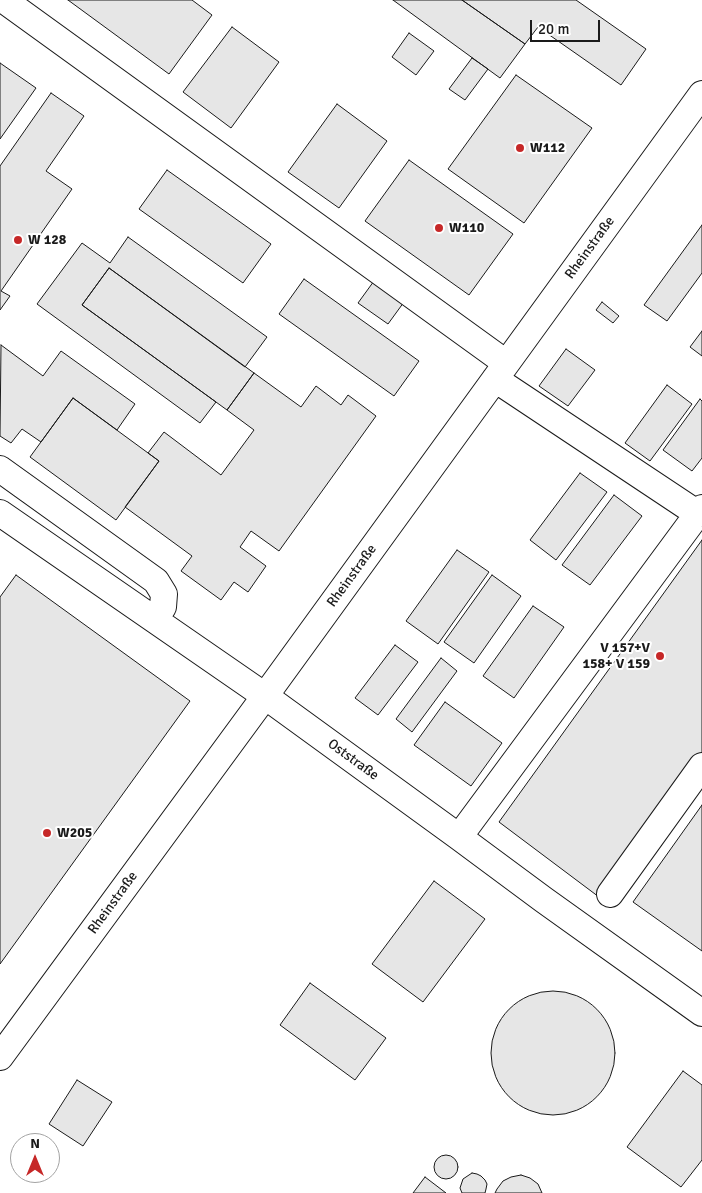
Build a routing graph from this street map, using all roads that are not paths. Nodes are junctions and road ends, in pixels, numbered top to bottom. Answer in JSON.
{"nodes":[{"id":1,"x":4,"y":0,"type":"edge"},
{"id":2,"x":702,"y":94,"type":"edge"},
{"id":3,"x":501,"y":371,"type":"junction"},
{"id":4,"x":0,"y":469,"type":"edge"},
{"id":5,"x":700,"y":511,"type":"edge"},
{"id":6,"x":0,"y":513,"type":"edge"},
{"id":7,"x":155,"y":620,"type":"junction"},
{"id":8,"x":265,"y":696,"type":"junction"},
{"id":9,"x":702,"y":766,"type":"edge"},
{"id":10,"x":460,"y":837,"type":"junction"},
{"id":11,"x":610,"y":894,"type":"dead end"},
{"id":12,"x":702,"y":1013,"type":"edge"},
{"id":13,"x":0,"y":1058,"type":"edge"}],
"edges":[{"from":1,"to":3,"type":"street"},
{"from":2,"to":3,"type":"street","name":"Rheinstraße"},
{"from":3,"to":5,"type":"street"},
{"from":3,"to":8,"type":"street","name":"Rheinstraße"},
{"from":4,"to":7,"type":"street"},
{"from":5,"to":10,"type":"street"},
{"from":6,"to":7,"type":"street","name":"Oststraße"},
{"from":7,"to":8,"type":"street","name":"Oststraße"},
{"from":8,"to":10,"type":"street","name":"Oststraße"},
{"from":8,"to":13,"type":"street","name":"Rheinstraße"},
{"from":9,"to":11,"type":"street"},
{"from":10,"to":12,"type":"street","name":"Oststraße"}]}
